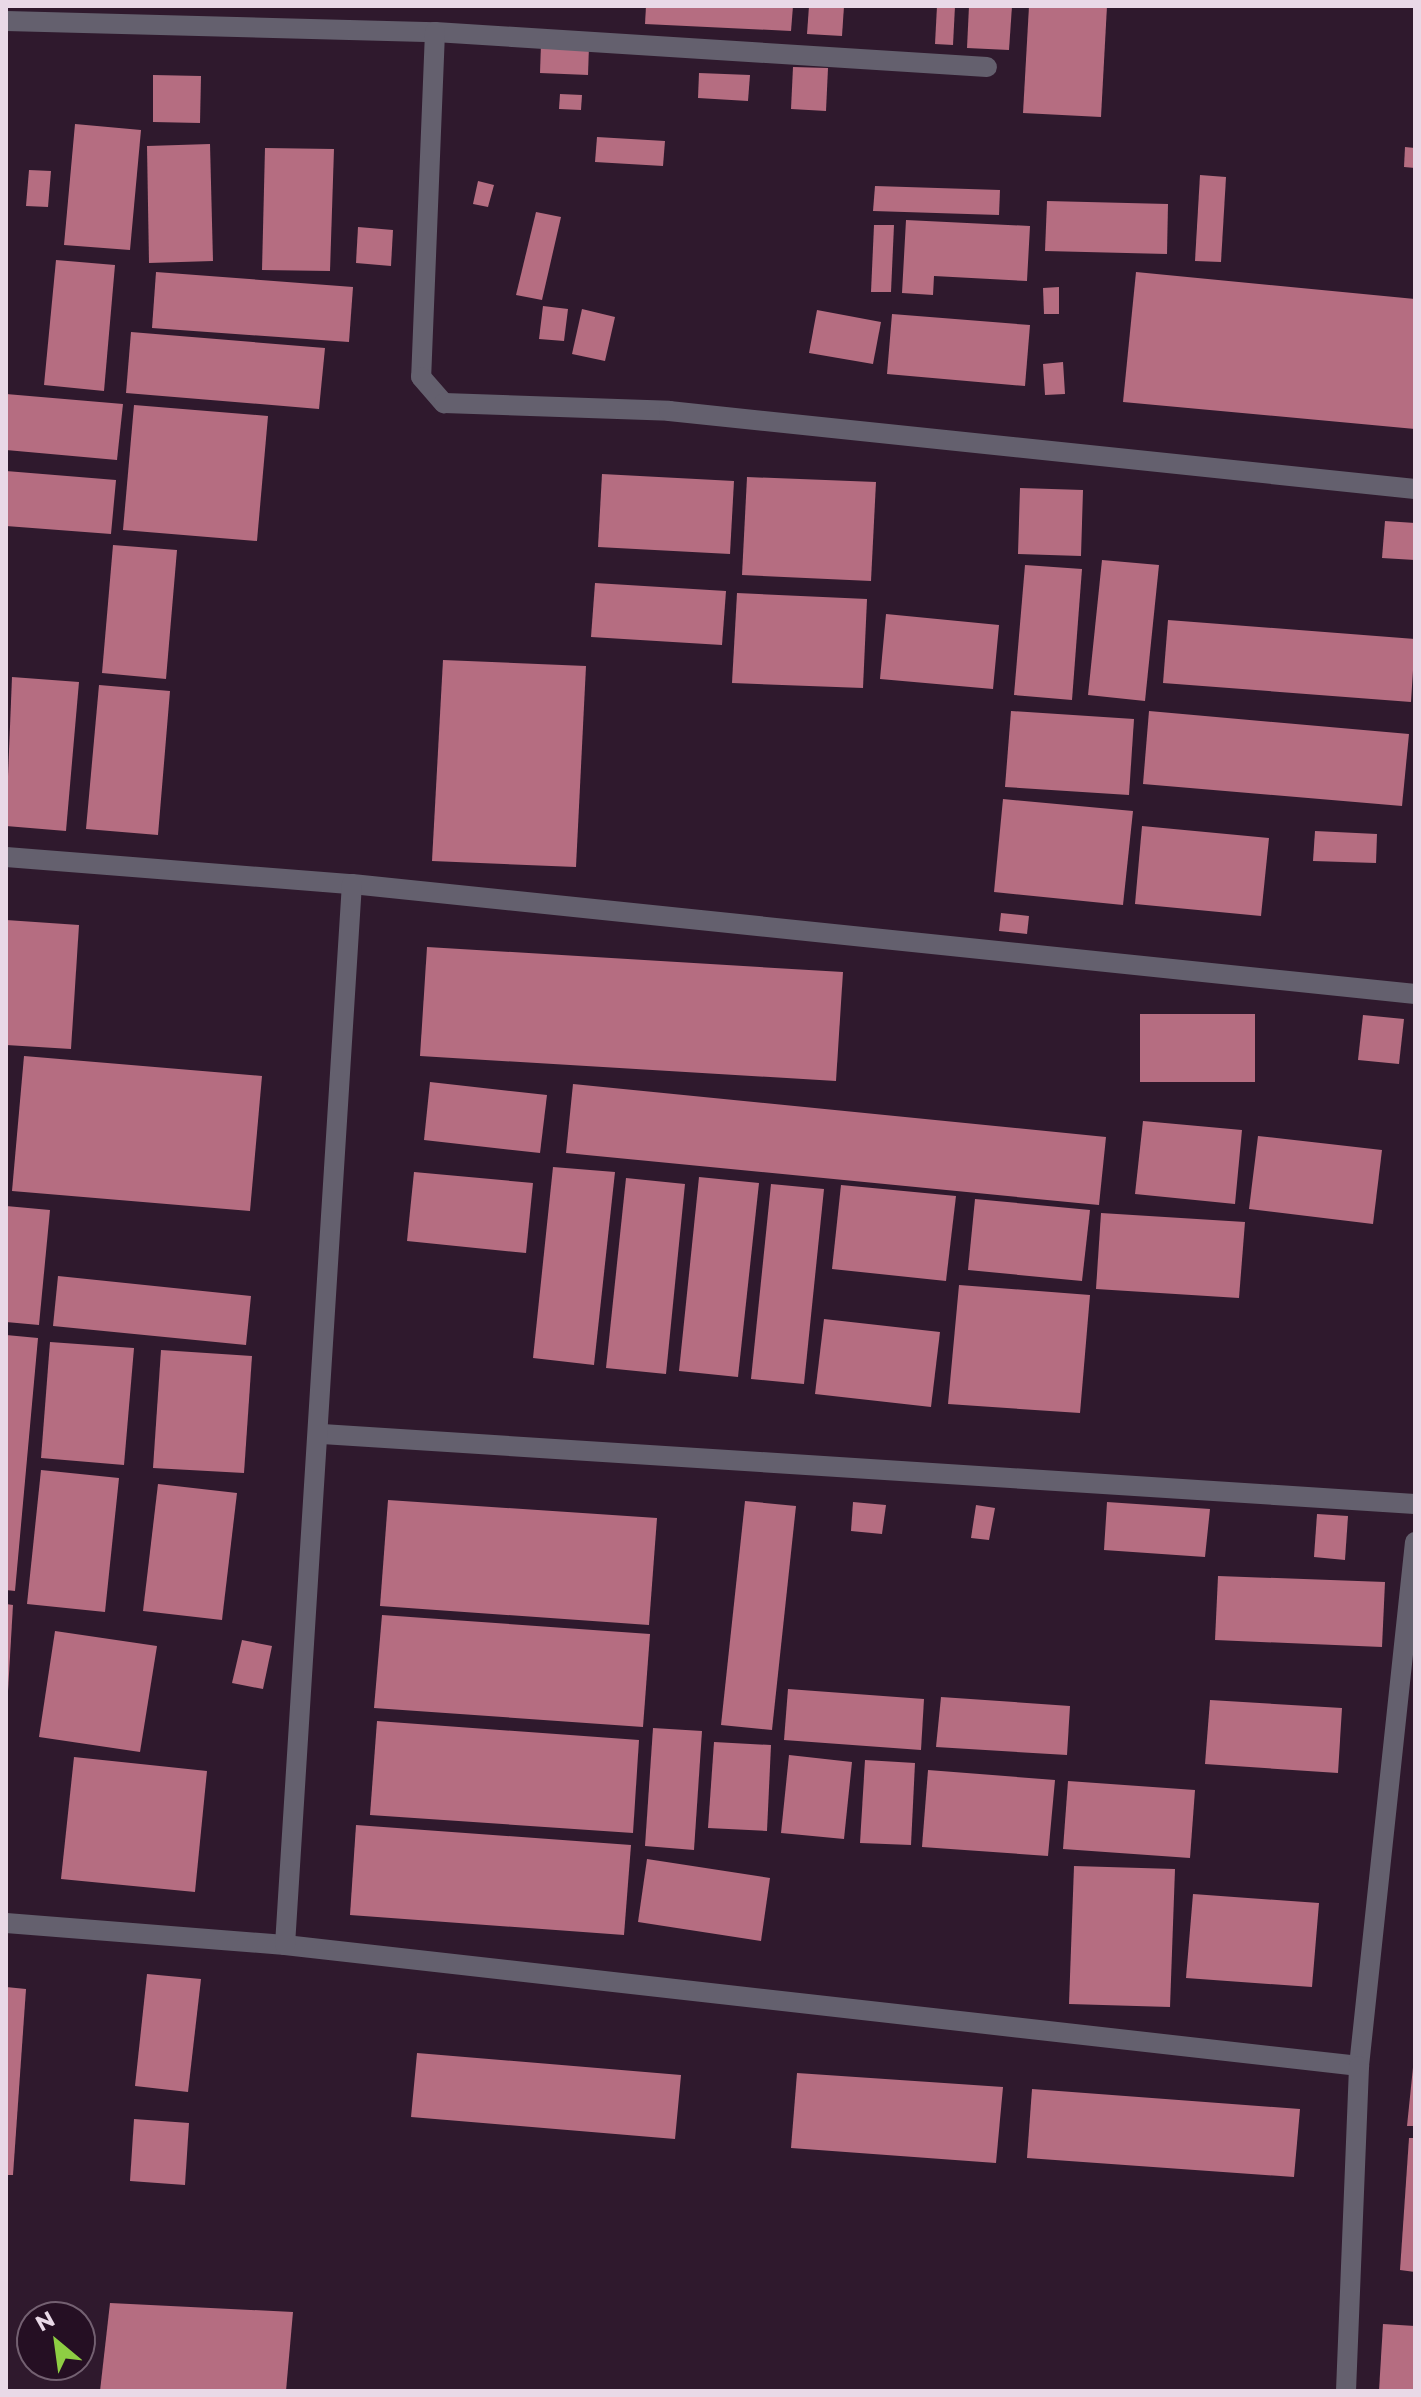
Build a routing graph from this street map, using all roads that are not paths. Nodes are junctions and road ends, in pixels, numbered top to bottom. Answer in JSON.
{"nodes":[{"id":1,"x":6,"y":21,"type":"edge"},
{"id":2,"x":435,"y":32,"type":"junction"},
{"id":3,"x":987,"y":67,"type":"dead end"},
{"id":4,"x":1415,"y":489,"type":"edge"},
{"id":5,"x":6,"y":857,"type":"edge"},
{"id":6,"x":352,"y":884,"type":"junction"},
{"id":7,"x":1415,"y":994,"type":"edge"},
{"id":8,"x":322,"y":1434,"type":"junction"},
{"id":9,"x":1415,"y":1504,"type":"edge"},
{"id":10,"x":1415,"y":1542,"type":"edge"},
{"id":11,"x":6,"y":1923,"type":"edge"},
{"id":12,"x":285,"y":1945,"type":"junction"},
{"id":13,"x":1359,"y":2066,"type":"junction"},
{"id":14,"x":1346,"y":2391,"type":"edge"}],
"edges":[{"from":1,"to":2,"type":"street"},
{"from":2,"to":3,"type":"street"},
{"from":2,"to":4,"type":"street"},
{"from":5,"to":6,"type":"street"},
{"from":6,"to":7,"type":"street"},
{"from":6,"to":8,"type":"street"},
{"from":8,"to":9,"type":"street"},
{"from":8,"to":12,"type":"street"},
{"from":10,"to":13,"type":"street"},
{"from":11,"to":12,"type":"street"},
{"from":12,"to":13,"type":"street"},
{"from":13,"to":14,"type":"street"}]}
